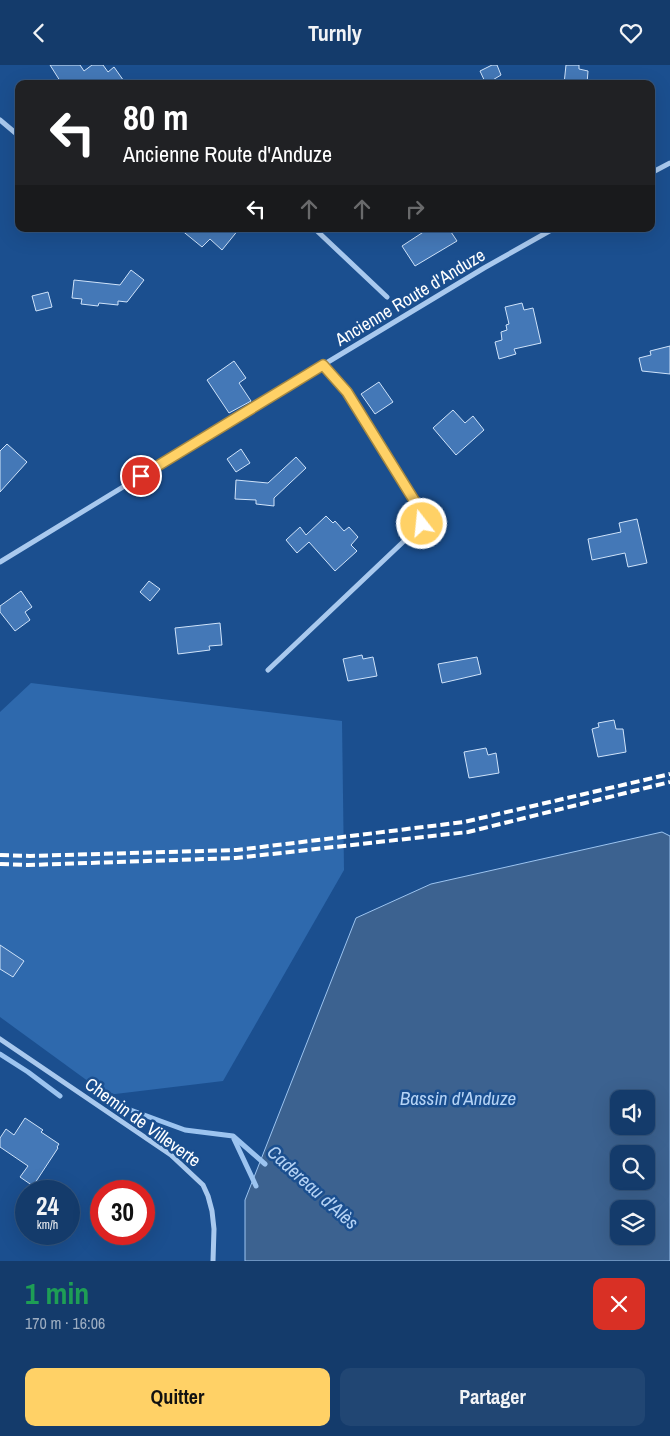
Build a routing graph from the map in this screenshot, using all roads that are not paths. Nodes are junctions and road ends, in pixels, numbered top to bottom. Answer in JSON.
{"nodes":[{"id":1,"x":0,"y":120,"type":"edge"},
{"id":2,"x":15,"y":133,"type":"edge"},
{"id":3,"x":670,"y":163,"type":"edge"},
{"id":4,"x":655,"y":171,"type":"edge"},
{"id":5,"x":318,"y":232,"type":"edge"},
{"id":6,"x":548,"y":232,"type":"edge"},
{"id":7,"x":387,"y":297,"type":"dead end"},
{"id":8,"x":323,"y":365,"type":"junction"},
{"id":9,"x":0,"y":562,"type":"edge"},
{"id":10,"x":268,"y":670,"type":"dead end"},
{"id":11,"x":0,"y":1039,"type":"edge"},
{"id":12,"x":213,"y":1261,"type":"edge"}],
"edges":[{"from":1,"to":2,"type":"street"},
{"from":3,"to":4,"type":"street"},
{"from":5,"to":7,"type":"street"},
{"from":6,"to":8,"type":"street","name":"Ancienne Route d'Anduze"},
{"from":8,"to":9,"type":"street","name":"Ancienne Route d'Anduze"},
{"from":8,"to":10,"type":"street"},
{"from":11,"to":12,"type":"street","name":"Chemin de Villeverte"}]}
